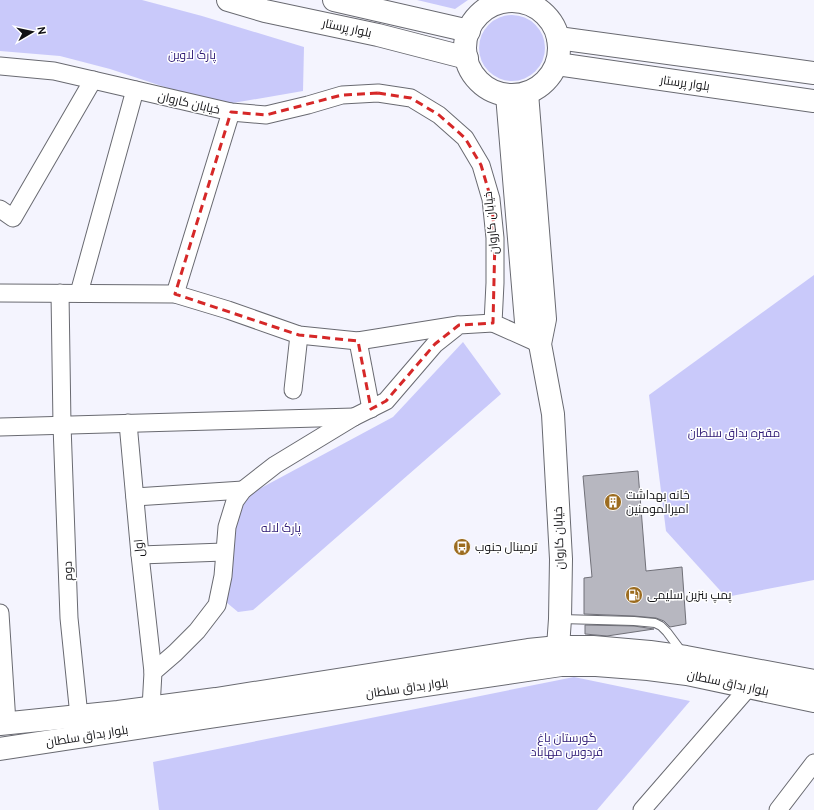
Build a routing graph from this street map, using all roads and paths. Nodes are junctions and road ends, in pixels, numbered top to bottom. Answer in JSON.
{"nodes":[{"id":1,"x":228,"y":0,"type":"edge"},
{"id":2,"x":334,"y":0,"type":"edge"},
{"id":3,"x":469,"y":31,"type":"junction"},
{"id":4,"x":558,"y":38,"type":"junction"},
{"id":5,"x":467,"y":58,"type":"junction"},
{"id":6,"x":556,"y":64,"type":"junction"},
{"id":7,"x":0,"y":66,"type":"edge"},
{"id":8,"x":814,"y":73,"type":"edge"},
{"id":9,"x":93,"y":80,"type":"junction"},
{"id":10,"x":134,"y":90,"type":"junction"},
{"id":11,"x":517,"y":94,"type":"junction"},
{"id":12,"x":814,"y":101,"type":"edge"},
{"id":13,"x":231,"y":112,"type":"junction"},
{"id":14,"x":0,"y":209,"type":"edge"},
{"id":15,"x":0,"y":293,"type":"edge"},
{"id":16,"x":60,"y":293,"type":"junction"},
{"id":17,"x":79,"y":293,"type":"junction"},
{"id":18,"x":175,"y":294,"type":"junction"},
{"id":19,"x":493,"y":323,"type":"junction"},
{"id":20,"x":459,"y":325,"type":"junction"},
{"id":21,"x":299,"y":335,"type":"junction"},
{"id":22,"x":358,"y":341,"type":"junction"},
{"id":23,"x":540,"y":344,"type":"junction"},
{"id":24,"x":293,"y":390,"type":"dead end"},
{"id":25,"x":370,"y":409,"type":"junction"},
{"id":26,"x":354,"y":417,"type":"junction"},
{"id":27,"x":128,"y":423,"type":"junction"},
{"id":28,"x":62,"y":425,"type":"junction"},
{"id":29,"x":0,"y":427,"type":"edge"},
{"id":30,"x":243,"y":490,"type":"junction"},
{"id":31,"x":135,"y":497,"type":"junction"},
{"id":32,"x":224,"y":552,"type":"junction"},
{"id":33,"x":140,"y":555,"type":"junction"},
{"id":34,"x":0,"y":613,"type":"edge"},
{"id":35,"x":560,"y":619,"type":"junction"},
{"id":36,"x":558,"y":647,"type":"junction"},
{"id":37,"x":686,"y":657,"type":"junction"},
{"id":38,"x":152,"y":672,"type":"junction"},
{"id":39,"x":814,"y":681,"type":"edge"},
{"id":40,"x":749,"y":687,"type":"junction"},
{"id":41,"x":814,"y":701,"type":"edge"},
{"id":42,"x":151,"y":708,"type":"junction"},
{"id":43,"x":79,"y":716,"type":"junction"},
{"id":44,"x":8,"y":724,"type":"edge"},
{"id":45,"x":28,"y":745,"type":"junction"},
{"id":46,"x":0,"y":746,"type":"edge"},
{"id":47,"x":0,"y":749,"type":"edge"},
{"id":48,"x":814,"y":763,"type":"edge"},
{"id":49,"x":642,"y":810,"type":"edge"},
{"id":50,"x":778,"y":810,"type":"edge"}],
"edges":[{"from":1,"to":5,"type":"main road","name":"بلوار پرستار"},
{"from":2,"to":3,"type":"main road","name":"بلوار پرستار"},
{"from":3,"to":4,"type":"main road"},
{"from":3,"to":5,"type":"main road"},
{"from":4,"to":6,"type":"main road"},
{"from":4,"to":8,"type":"main road"},
{"from":5,"to":11,"type":"main road"},
{"from":6,"to":11,"type":"main road"},
{"from":6,"to":12,"type":"main road","name":"بلوار پرستار"},
{"from":7,"to":9,"type":"street","name":"خیابان کاروان"},
{"from":9,"to":10,"type":"street","name":"خیابان کاروان"},
{"from":9,"to":14,"type":"street"},
{"from":10,"to":13,"type":"street","name":"خیابان کاروان"},
{"from":10,"to":17,"type":"street"},
{"from":11,"to":23,"type":"main road"},
{"from":13,"to":18,"type":"street"},
{"from":13,"to":19,"type":"street","name":"خیابان کاروان"},
{"from":15,"to":16,"type":"street"},
{"from":16,"to":17,"type":"street"},
{"from":16,"to":28,"type":"street","name":"دوم"},
{"from":17,"to":18,"type":"street"},
{"from":18,"to":21,"type":"street"},
{"from":19,"to":20,"type":"street"},
{"from":19,"to":23,"type":"street"},
{"from":20,"to":22,"type":"street"},
{"from":20,"to":25,"type":"street"},
{"from":21,"to":22,"type":"street"},
{"from":21,"to":24,"type":"street"},
{"from":22,"to":25,"type":"street"},
{"from":23,"to":35,"type":"main road","name":"خیابان کاروان"},
{"from":25,"to":26,"type":"street"},
{"from":26,"to":27,"type":"street"},
{"from":26,"to":30,"type":"street"},
{"from":27,"to":28,"type":"street"},
{"from":27,"to":31,"type":"street","name":"اول"},
{"from":28,"to":29,"type":"street"},
{"from":28,"to":43,"type":"street","name":"دوم"},
{"from":30,"to":31,"type":"street"},
{"from":30,"to":32,"type":"street"},
{"from":31,"to":33,"type":"street","name":"اول"},
{"from":32,"to":33,"type":"street"},
{"from":32,"to":38,"type":"street"},
{"from":33,"to":38,"type":"street","name":"اول"},
{"from":34,"to":44,"type":"street"},
{"from":35,"to":36,"type":"main road","name":"خیابان کاروان"},
{"from":35,"to":37,"type":"lane"},
{"from":36,"to":37,"type":"main road","name":"بلوار بداق سلطان"},
{"from":36,"to":42,"type":"main road","name":"بلوار بداق سلطان"},
{"from":37,"to":39,"type":"main road","name":"بلوار بداق سلطان"},
{"from":38,"to":42,"type":"street","name":"اول"},
{"from":40,"to":41,"type":"main road","name":"بلوار بداق سلطان"},
{"from":40,"to":45,"type":"main road","name":"بلوار بداق سلطان"},
{"from":40,"to":49,"type":"street"},
{"from":42,"to":43,"type":"main road","name":"بلوار بداق سلطان"},
{"from":43,"to":44,"type":"main road","name":"بلوار بداق سلطان"},
{"from":44,"to":45,"type":"main road"},
{"from":44,"to":46,"type":"main road"},
{"from":45,"to":47,"type":"main road","name":"بلوار بداق سلطان"},
{"from":48,"to":50,"type":"street"}]}
